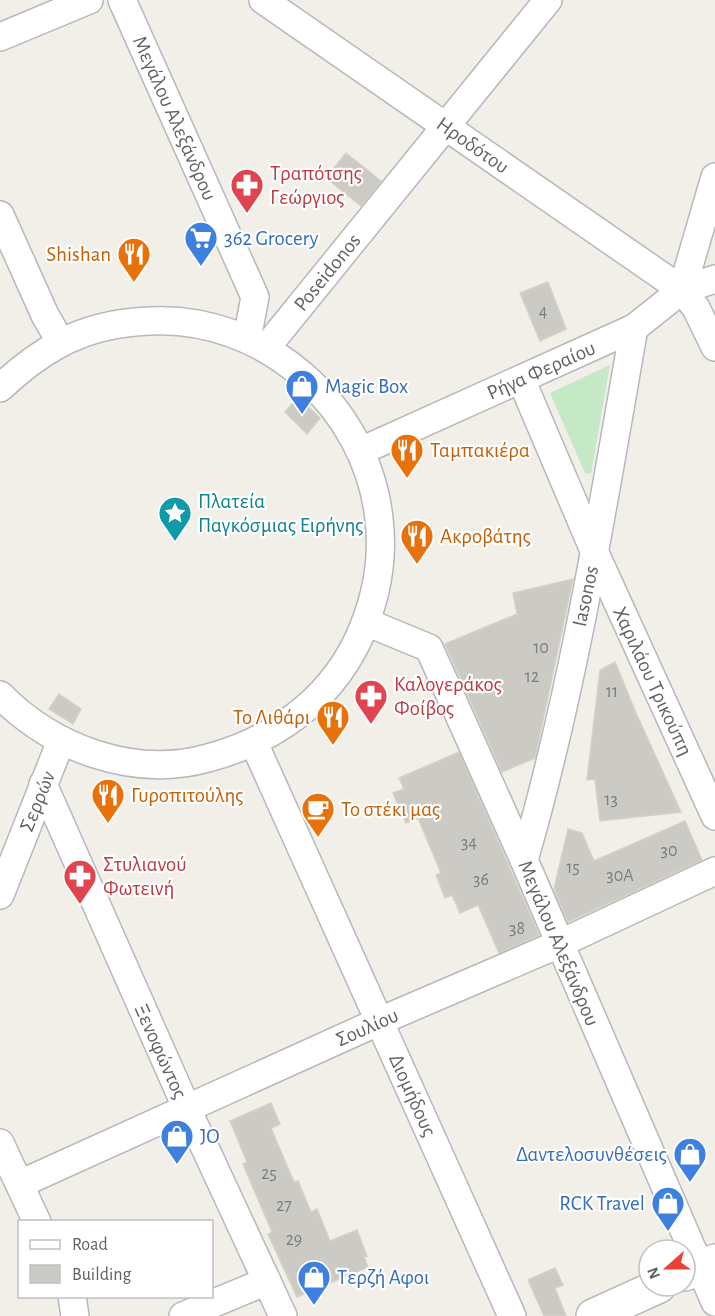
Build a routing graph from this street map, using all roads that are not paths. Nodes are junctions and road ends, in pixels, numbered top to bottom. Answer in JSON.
{"nodes":[{"id":1,"x":89,"y":0,"type":"edge"},
{"id":2,"x":122,"y":0,"type":"edge"},
{"id":3,"x":263,"y":0,"type":"edge"},
{"id":4,"x":548,"y":0,"type":"edge"},
{"id":5,"x":0,"y":37,"type":"edge"},
{"id":6,"x":445,"y":126,"type":"junction"},
{"id":7,"x":714,"y":183,"type":"edge"},
{"id":8,"x":0,"y":215,"type":"edge"},
{"id":9,"x":715,"y":279,"type":"edge"},
{"id":10,"x":682,"y":290,"type":"junction"},
{"id":11,"x":634,"y":328,"type":"junction"},
{"id":12,"x":61,"y":343,"type":"junction"},
{"id":13,"x":256,"y":343,"type":"junction"},
{"id":14,"x":715,"y":347,"type":"edge"},
{"id":15,"x":521,"y":379,"type":"junction"},
{"id":16,"x":0,"y":388,"type":"edge"},
{"id":17,"x":361,"y":451,"type":"junction"},
{"id":18,"x":595,"y":553,"type":"junction"},
{"id":19,"x":366,"y":622,"type":"junction"},
{"id":20,"x":0,"y":695,"type":"edge"},
{"id":21,"x":61,"y":741,"type":"junction"},
{"id":22,"x":254,"y":743,"type":"junction"},
{"id":23,"x":43,"y":784,"type":"junction"},
{"id":24,"x":715,"y":816,"type":"edge"},
{"id":25,"x":524,"y":860,"type":"junction"},
{"id":26,"x":715,"y":871,"type":"edge"},
{"id":27,"x":0,"y":895,"type":"edge"},
{"id":28,"x":559,"y":944,"type":"junction"},
{"id":29,"x":380,"y":1021,"type":"junction"},
{"id":30,"x":187,"y":1109,"type":"junction"},
{"id":31,"x":0,"y":1143,"type":"edge"},
{"id":32,"x":20,"y":1184,"type":"junction"},
{"id":33,"x":38,"y":1220,"type":"edge"},
{"id":34,"x":700,"y":1268,"type":"edge"},
{"id":35,"x":267,"y":1281,"type":"junction"},
{"id":36,"x":637,"y":1296,"type":"edge"},
{"id":37,"x":72,"y":1298,"type":"edge"},
{"id":38,"x":715,"y":1302,"type":"edge"},
{"id":39,"x":75,"y":1316,"type":"edge"},
{"id":40,"x":183,"y":1316,"type":"edge"},
{"id":41,"x":284,"y":1316,"type":"edge"},
{"id":42,"x":512,"y":1316,"type":"edge"},
{"id":43,"x":593,"y":1316,"type":"edge"}],
"edges":[{"from":1,"to":5,"type":"street"},
{"from":2,"to":13,"type":"street","name":"Μεγάλου Αλεξάνδρου"},
{"from":3,"to":6,"type":"street","name":"Ηροδότου"},
{"from":4,"to":6,"type":"street","name":"Poseidonos"},
{"from":6,"to":10,"type":"street","name":"Ηροδότου"},
{"from":6,"to":13,"type":"street","name":"Poseidonos"},
{"from":7,"to":10,"type":"street"},
{"from":8,"to":12,"type":"street"},
{"from":9,"to":10,"type":"street","name":"Ρήγα Φεραίου"},
{"from":10,"to":11,"type":"street","name":"Ρήγα Φεραίου"},
{"from":10,"to":14,"type":"street"},
{"from":11,"to":15,"type":"street","name":"Ρήγα Φεραίου"},
{"from":11,"to":18,"type":"street","name":"Iasonos"},
{"from":12,"to":13,"type":"street"},
{"from":12,"to":16,"type":"street"},
{"from":13,"to":17,"type":"street"},
{"from":15,"to":17,"type":"street","name":"Ρήγα Φεραίου"},
{"from":15,"to":18,"type":"street","name":"Χαριλάου Τρικούπη"},
{"from":17,"to":19,"type":"street"},
{"from":18,"to":24,"type":"street","name":"Χαριλάου Τρικούπη"},
{"from":18,"to":25,"type":"street","name":"Iasonos"},
{"from":19,"to":22,"type":"street"},
{"from":19,"to":25,"type":"street","name":"Μεγάλου Αλεξάνδρου"},
{"from":20,"to":21,"type":"street"},
{"from":21,"to":22,"type":"street"},
{"from":21,"to":23,"type":"street","name":"Σερρών"},
{"from":22,"to":29,"type":"street","name":"Διομήδους"},
{"from":23,"to":27,"type":"street","name":"Σερρών"},
{"from":23,"to":30,"type":"street","name":"Ξενοφώντος"},
{"from":25,"to":28,"type":"street","name":"Μεγάλου Αλεξάνδρου"},
{"from":26,"to":28,"type":"street","name":"Σουλίου"},
{"from":28,"to":29,"type":"street","name":"Σουλίου"},
{"from":28,"to":34,"type":"street","name":"Μεγάλου Αλεξάνδρου"},
{"from":29,"to":30,"type":"street","name":"Σουλίου"},
{"from":29,"to":42,"type":"street","name":"Διομήδους"},
{"from":30,"to":32,"type":"street","name":"Σουλίου"},
{"from":30,"to":35,"type":"street","name":"Ξενοφώντος"},
{"from":31,"to":32,"type":"street"},
{"from":32,"to":33,"type":"street"},
{"from":34,"to":38,"type":"street","name":"Μεγάλου Αλεξάνδρου"},
{"from":35,"to":40,"type":"street"},
{"from":35,"to":41,"type":"street","name":"Ξενοφώντος"},
{"from":36,"to":43,"type":"main road"},
{"from":37,"to":39,"type":"street"}]}
